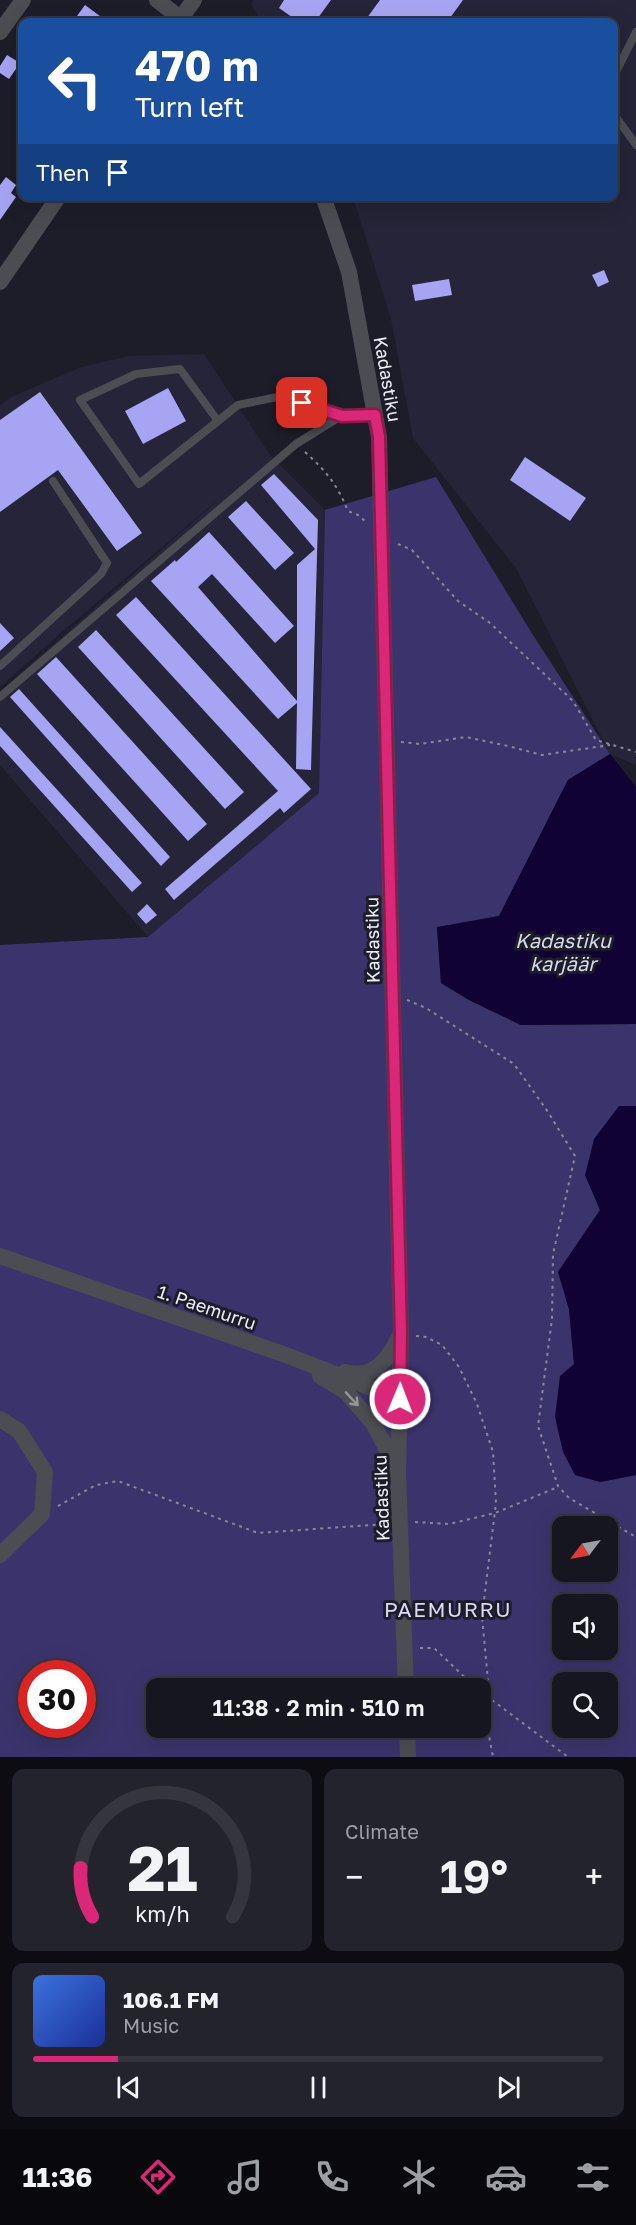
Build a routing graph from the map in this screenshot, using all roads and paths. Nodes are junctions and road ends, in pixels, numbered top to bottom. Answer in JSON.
{"nodes":[{"id":1,"x":23,"y":0,"type":"edge"},
{"id":2,"x":157,"y":0,"type":"edge"},
{"id":3,"x":194,"y":0,"type":"edge"},
{"id":4,"x":178,"y":18,"type":"edge"},
{"id":5,"x":184,"y":18,"type":"edge"},
{"id":6,"x":0,"y":32,"type":"edge"},
{"id":7,"x":636,"y":32,"type":"edge"},
{"id":8,"x":618,"y":68,"type":"edge"},
{"id":9,"x":618,"y":120,"type":"edge"},
{"id":10,"x":636,"y":145,"type":"edge"},
{"id":11,"x":55,"y":201,"type":"edge"},
{"id":12,"x":325,"y":201,"type":"edge"},
{"id":13,"x":0,"y":282,"type":"edge"},
{"id":14,"x":375,"y":415,"type":"junction"},
{"id":15,"x":342,"y":416,"type":"junction"},
{"id":16,"x":218,"y":421,"type":"junction"},
{"id":17,"x":296,"y":444,"type":"junction"},
{"id":18,"x":53,"y":481,"type":"dead end"},
{"id":19,"x":382,"y":537,"type":"junction"},
{"id":20,"x":0,"y":666,"type":"edge"},
{"id":21,"x":0,"y":697,"type":"edge"},
{"id":22,"x":387,"y":740,"type":"junction"},
{"id":23,"x":613,"y":744,"type":"junction"},
{"id":24,"x":636,"y":752,"type":"edge"},
{"id":25,"x":393,"y":995,"type":"junction"},
{"id":26,"x":0,"y":1256,"type":"edge"},
{"id":27,"x":401,"y":1334,"type":"junction"},
{"id":28,"x":286,"y":1355,"type":"junction"},
{"id":29,"x":400,"y":1399,"type":"junction"},
{"id":30,"x":0,"y":1419,"type":"edge"},
{"id":31,"x":398,"y":1473,"type":"junction"},
{"id":32,"x":558,"y":1486,"type":"junction"},
{"id":33,"x":495,"y":1513,"type":"junction"},
{"id":34,"x":42,"y":1514,"type":"junction"},
{"id":35,"x":401,"y":1523,"type":"junction"},
{"id":36,"x":636,"y":1536,"type":"edge"},
{"id":37,"x":0,"y":1555,"type":"edge"},
{"id":38,"x":405,"y":1648,"type":"junction"},
{"id":39,"x":406,"y":1678,"type":"edge"},
{"id":40,"x":466,"y":1678,"type":"edge"},
{"id":41,"x":488,"y":1678,"type":"edge"},
{"id":42,"x":491,"y":1699,"type":"edge"},
{"id":43,"x":407,"y":1738,"type":"edge"},
{"id":44,"x":489,"y":1738,"type":"edge"},
{"id":45,"x":408,"y":1757,"type":"edge"},
{"id":46,"x":493,"y":1757,"type":"edge"},
{"id":47,"x":568,"y":1757,"type":"edge"}],
"edges":[{"from":1,"to":6,"type":"street"},
{"from":2,"to":4,"type":"street"},
{"from":3,"to":5,"type":"street"},
{"from":7,"to":8,"type":"lane"},
{"from":9,"to":10,"type":"lane"},
{"from":11,"to":13,"type":"street"},
{"from":12,"to":14,"type":"street","name":"Kadastiku"},
{"from":14,"to":15,"type":"lane"},
{"from":14,"to":19,"type":"street","name":"Kadastiku"},
{"from":15,"to":16,"type":"lane"},
{"from":15,"to":17,"type":"lane"},
{"from":16,"to":16,"type":"lane"},
{"from":17,"to":19,"type":"path"},
{"from":17,"to":21,"type":"lane"},
{"from":18,"to":20,"type":"lane"},
{"from":19,"to":22,"type":"street","name":"Kadastiku"},
{"from":19,"to":23,"type":"path"},
{"from":22,"to":23,"type":"path"},
{"from":22,"to":25,"type":"street","name":"Kadastiku"},
{"from":23,"to":24,"type":"path"},
{"from":25,"to":27,"type":"street","name":"Kadastiku"},
{"from":25,"to":32,"type":"path"},
{"from":26,"to":28,"type":"street","name":"1. Paemurru"},
{"from":27,"to":28,"type":"street"},
{"from":27,"to":29,"type":"street","name":"Kadastiku"},
{"from":27,"to":33,"type":"path"},
{"from":28,"to":29,"type":"street","name":"1. Paemurru"},
{"from":28,"to":31,"type":"street","one_way":true},
{"from":29,"to":31,"type":"street","name":"Kadastiku"},
{"from":30,"to":34,"type":"street"},
{"from":31,"to":35,"type":"street","name":"Kadastiku"},
{"from":32,"to":33,"type":"path"},
{"from":32,"to":36,"type":"path"},
{"from":33,"to":35,"type":"path"},
{"from":33,"to":41,"type":"path"},
{"from":34,"to":35,"type":"path"},
{"from":34,"to":37,"type":"street"},
{"from":35,"to":38,"type":"street","name":"Kadastiku"},
{"from":38,"to":39,"type":"street","name":"Kadastiku"},
{"from":38,"to":40,"type":"path"},
{"from":42,"to":47,"type":"path"},
{"from":43,"to":45,"type":"street"},
{"from":44,"to":46,"type":"path"}]}
